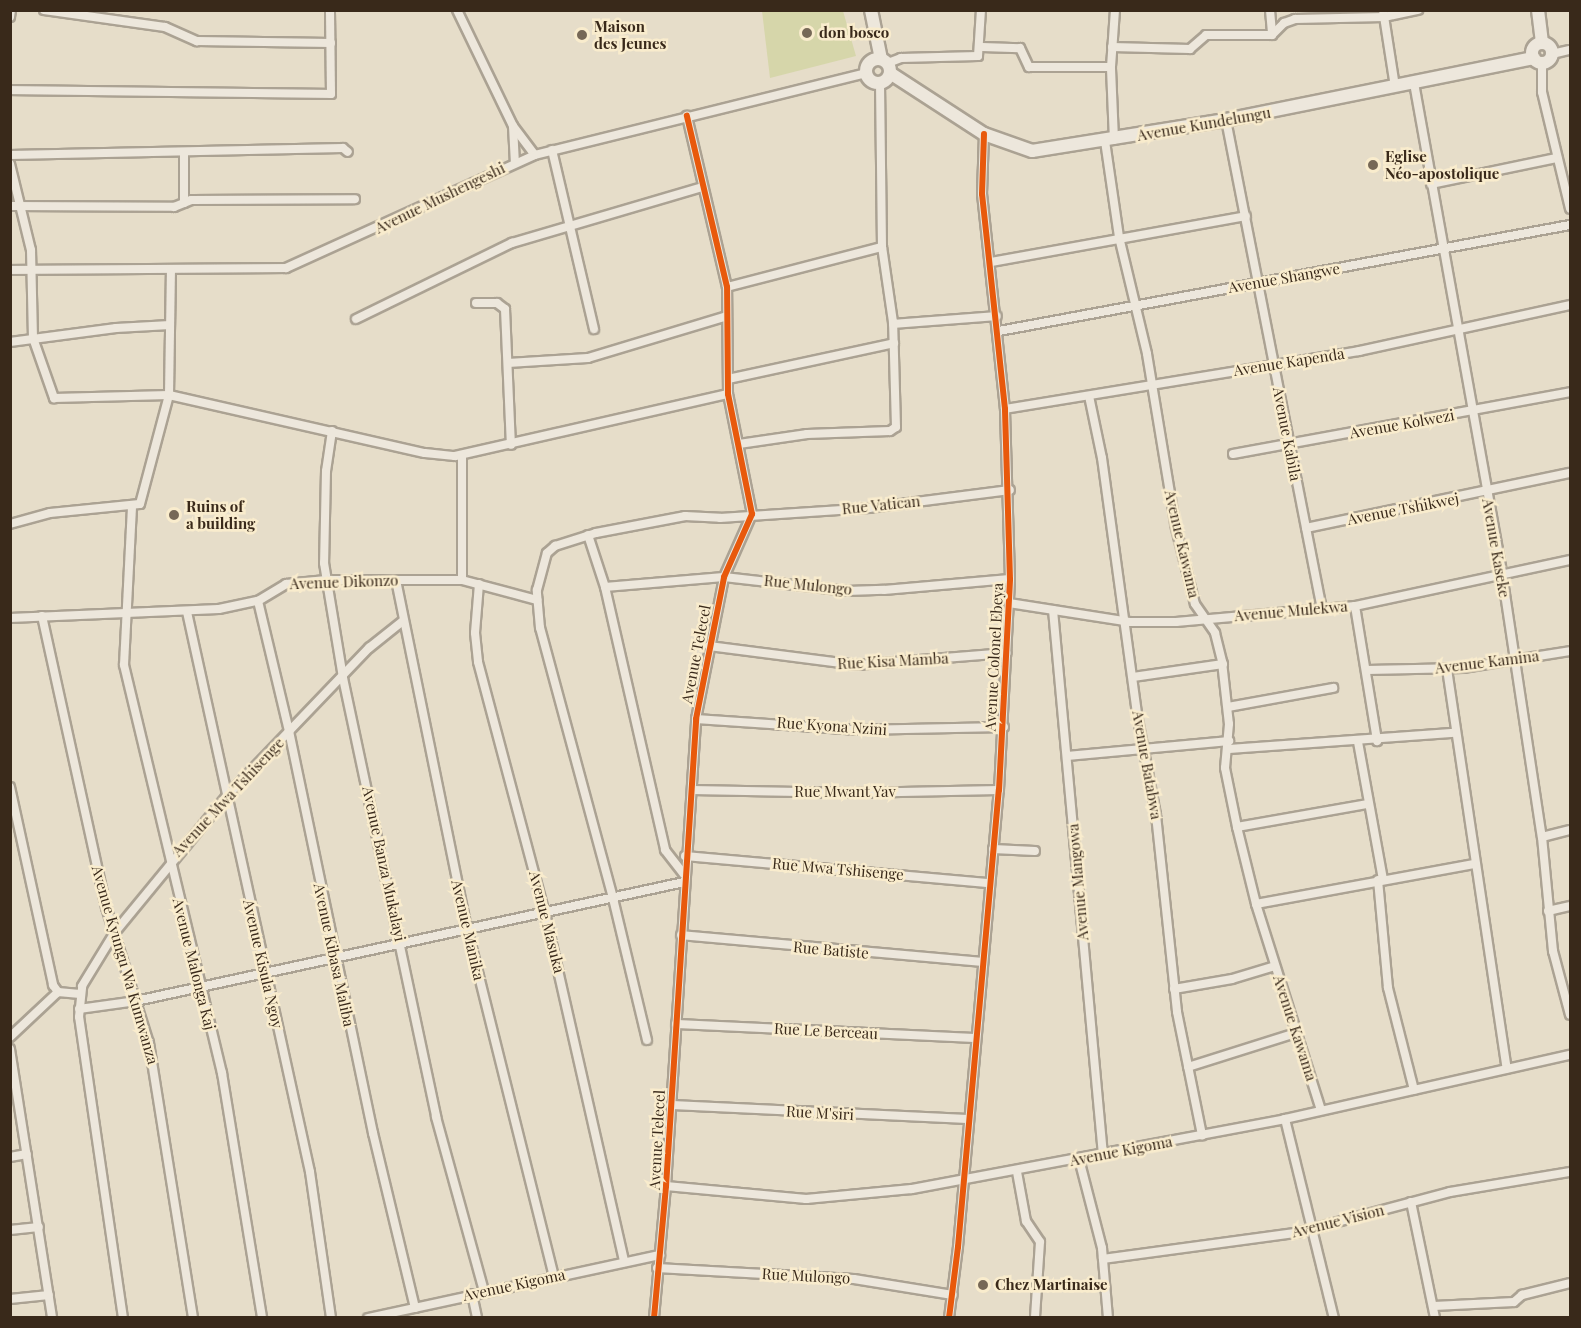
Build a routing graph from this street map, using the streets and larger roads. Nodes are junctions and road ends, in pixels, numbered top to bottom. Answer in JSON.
{"nodes":[{"id":1,"x":11,"y":10,"type":"edge"},
{"id":2,"x":44,"y":10,"type":"edge"},
{"id":3,"x":330,"y":10,"type":"edge"},
{"id":4,"x":457,"y":10,"type":"edge"},
{"id":5,"x":871,"y":10,"type":"edge"},
{"id":6,"x":981,"y":10,"type":"edge"},
{"id":7,"x":1115,"y":10,"type":"edge"},
{"id":8,"x":1270,"y":10,"type":"edge"},
{"id":9,"x":1418,"y":10,"type":"edge"},
{"id":10,"x":1538,"y":10,"type":"edge"},
{"id":11,"x":1384,"y":14,"type":"edge"},
{"id":12,"x":10,"y":17,"type":"edge"},
{"id":13,"x":1272,"y":35,"type":"junction"},
{"id":14,"x":331,"y":43,"type":"junction"},
{"id":15,"x":1542,"y":43,"type":"junction"},
{"id":16,"x":982,"y":47,"type":"junction"},
{"id":17,"x":1112,"y":47,"type":"junction"},
{"id":18,"x":1570,"y":50,"type":"edge"},
{"id":19,"x":1552,"y":54,"type":"junction"},
{"id":20,"x":1538,"y":60,"type":"junction"},
{"id":21,"x":887,"y":65,"type":"junction"},
{"id":22,"x":1111,"y":67,"type":"junction"},
{"id":23,"x":866,"y":73,"type":"junction"},
{"id":24,"x":880,"y":83,"type":"junction"},
{"id":25,"x":1414,"y":83,"type":"junction"},
{"id":26,"x":1395,"y":87,"type":"junction"},
{"id":27,"x":10,"y":90,"type":"edge"},
{"id":28,"x":687,"y":116,"type":"junction"},
{"id":29,"x":1226,"y":120,"type":"junction"},
{"id":30,"x":513,"y":126,"type":"junction"},
{"id":31,"x":984,"y":135,"type":"junction"},
{"id":32,"x":1110,"y":140,"type":"junction"},
{"id":33,"x":552,"y":150,"type":"junction"},
{"id":34,"x":348,"y":152,"type":"dead end"},
{"id":35,"x":184,"y":153,"type":"junction"},
{"id":36,"x":10,"y":155,"type":"edge"},
{"id":37,"x":535,"y":155,"type":"junction"},
{"id":38,"x":1557,"y":158,"type":"junction"},
{"id":39,"x":515,"y":162,"type":"junction"},
{"id":40,"x":10,"y":164,"type":"edge"},
{"id":41,"x":1431,"y":184,"type":"junction"},
{"id":42,"x":702,"y":187,"type":"junction"},
{"id":43,"x":355,"y":199,"type":"dead end"},
{"id":44,"x":184,"y":203,"type":"junction"},
{"id":45,"x":10,"y":206,"type":"edge"},
{"id":46,"x":23,"y":206,"type":"junction"},
{"id":47,"x":1570,"y":209,"type":"edge"},
{"id":48,"x":1246,"y":216,"type":"junction"},
{"id":49,"x":571,"y":225,"type":"junction"},
{"id":50,"x":1570,"y":225,"type":"edge"},
{"id":51,"x":1119,"y":237,"type":"junction"},
{"id":52,"x":882,"y":247,"type":"junction"},
{"id":53,"x":1442,"y":249,"type":"junction"},
{"id":54,"x":991,"y":262,"type":"junction"},
{"id":55,"x":30,"y":269,"type":"junction"},
{"id":56,"x":171,"y":269,"type":"junction"},
{"id":57,"x":10,"y":270,"type":"edge"},
{"id":58,"x":1258,"y":283,"type":"junction"},
{"id":59,"x":727,"y":287,"type":"junction"},
{"id":60,"x":476,"y":303,"type":"dead end"},
{"id":61,"x":1135,"y":305,"type":"junction"},
{"id":62,"x":1570,"y":305,"type":"edge"},
{"id":63,"x":728,"y":315,"type":"junction"},
{"id":64,"x":997,"y":316,"type":"junction"},
{"id":65,"x":356,"y":319,"type":"dead end"},
{"id":66,"x":893,"y":324,"type":"junction"},
{"id":67,"x":170,"y":325,"type":"junction"},
{"id":68,"x":594,"y":329,"type":"dead end"},
{"id":69,"x":1458,"y":330,"type":"junction"},
{"id":70,"x":999,"y":331,"type":"junction"},
{"id":71,"x":33,"y":338,"type":"junction"},
{"id":72,"x":10,"y":342,"type":"edge"},
{"id":73,"x":894,"y":343,"type":"junction"},
{"id":74,"x":508,"y":363,"type":"junction"},
{"id":75,"x":1274,"y":364,"type":"junction"},
{"id":76,"x":728,"y":379,"type":"junction"},
{"id":77,"x":1153,"y":384,"type":"junction"},
{"id":78,"x":1570,"y":392,"type":"edge"},
{"id":79,"x":728,"y":394,"type":"junction"},
{"id":80,"x":169,"y":395,"type":"junction"},
{"id":81,"x":1089,"y":396,"type":"junction"},
{"id":82,"x":1005,"y":409,"type":"junction"},
{"id":83,"x":1473,"y":411,"type":"junction"},
{"id":84,"x":332,"y":431,"type":"junction"},
{"id":85,"x":739,"y":444,"type":"junction"},
{"id":86,"x":1289,"y":444,"type":"junction"},
{"id":87,"x":511,"y":445,"type":"junction"},
{"id":88,"x":1233,"y":454,"type":"dead end"},
{"id":89,"x":462,"y":456,"type":"junction"},
{"id":90,"x":1570,"y":473,"type":"edge"},
{"id":91,"x":1010,"y":490,"type":"junction"},
{"id":92,"x":1487,"y":493,"type":"junction"},
{"id":93,"x":132,"y":507,"type":"junction"},
{"id":94,"x":752,"y":514,"type":"junction"},
{"id":95,"x":10,"y":524,"type":"edge"},
{"id":96,"x":1306,"y":528,"type":"junction"},
{"id":97,"x":588,"y":535,"type":"junction"},
{"id":98,"x":1570,"y":560,"type":"edge"},
{"id":99,"x":1502,"y":574,"type":"junction"},
{"id":100,"x":724,"y":577,"type":"junction"},
{"id":101,"x":1010,"y":579,"type":"junction"},
{"id":102,"x":326,"y":580,"type":"junction"},
{"id":103,"x":396,"y":580,"type":"junction"},
{"id":104,"x":462,"y":580,"type":"junction"},
{"id":105,"x":479,"y":584,"type":"junction"},
{"id":106,"x":606,"y":587,"type":"junction"},
{"id":107,"x":537,"y":600,"type":"junction"},
{"id":108,"x":258,"y":601,"type":"junction"},
{"id":109,"x":1009,"y":603,"type":"junction"},
{"id":110,"x":1321,"y":606,"type":"junction"},
{"id":111,"x":1355,"y":606,"type":"junction"},
{"id":112,"x":1053,"y":610,"type":"junction"},
{"id":113,"x":127,"y":612,"type":"junction"},
{"id":114,"x":188,"y":612,"type":"junction"},
{"id":115,"x":42,"y":616,"type":"junction"},
{"id":116,"x":10,"y":618,"type":"edge"},
{"id":117,"x":1204,"y":618,"type":"junction"},
{"id":118,"x":403,"y":621,"type":"junction"},
{"id":119,"x":1125,"y":622,"type":"junction"},
{"id":120,"x":709,"y":646,"type":"junction"},
{"id":121,"x":1570,"y":651,"type":"edge"},
{"id":122,"x":1007,"y":653,"type":"junction"},
{"id":123,"x":1515,"y":661,"type":"junction"},
{"id":124,"x":1223,"y":664,"type":"junction"},
{"id":125,"x":1447,"y":669,"type":"junction"},
{"id":126,"x":1367,"y":670,"type":"junction"},
{"id":127,"x":1133,"y":677,"type":"junction"},
{"id":128,"x":343,"y":678,"type":"junction"},
{"id":129,"x":1333,"y":688,"type":"dead end"},
{"id":130,"x":1228,"y":707,"type":"junction"},
{"id":131,"x":696,"y":719,"type":"junction"},
{"id":132,"x":1004,"y":727,"type":"junction"},
{"id":133,"x":289,"y":731,"type":"junction"},
{"id":134,"x":1454,"y":733,"type":"junction"},
{"id":135,"x":1377,"y":741,"type":"junction"},
{"id":136,"x":1358,"y":742,"type":"junction"},
{"id":137,"x":1229,"y":745,"type":"junction"},
{"id":138,"x":1143,"y":747,"type":"junction"},
{"id":139,"x":1067,"y":756,"type":"junction"},
{"id":140,"x":10,"y":787,"type":"edge"},
{"id":141,"x":692,"y":790,"type":"junction"},
{"id":142,"x":999,"y":790,"type":"junction"},
{"id":143,"x":226,"y":797,"type":"junction"},
{"id":144,"x":1368,"y":804,"type":"junction"},
{"id":145,"x":1237,"y":827,"type":"junction"},
{"id":146,"x":1570,"y":830,"type":"edge"},
{"id":147,"x":1542,"y":837,"type":"junction"},
{"id":148,"x":993,"y":849,"type":"junction"},
{"id":149,"x":1035,"y":851,"type":"dead end"},
{"id":150,"x":685,"y":856,"type":"junction"},
{"id":151,"x":169,"y":862,"type":"junction"},
{"id":152,"x":1475,"y":864,"type":"junction"},
{"id":153,"x":684,"y":878,"type":"junction"},
{"id":154,"x":1381,"y":879,"type":"junction"},
{"id":155,"x":990,"y":883,"type":"junction"},
{"id":156,"x":613,"y":898,"type":"junction"},
{"id":157,"x":1256,"y":904,"type":"junction"},
{"id":158,"x":1570,"y":906,"type":"edge"},
{"id":159,"x":1548,"y":911,"type":"junction"},
{"id":160,"x":545,"y":913,"type":"junction"},
{"id":161,"x":467,"y":928,"type":"junction"},
{"id":162,"x":115,"y":932,"type":"junction"},
{"id":163,"x":681,"y":935,"type":"junction"},
{"id":164,"x":401,"y":942,"type":"junction"},
{"id":165,"x":334,"y":957,"type":"junction"},
{"id":166,"x":982,"y":962,"type":"junction"},
{"id":167,"x":1275,"y":966,"type":"junction"},
{"id":168,"x":265,"y":971,"type":"junction"},
{"id":169,"x":200,"y":986,"type":"junction"},
{"id":170,"x":1174,"y":989,"type":"junction"},
{"id":171,"x":58,"y":992,"type":"junction"},
{"id":172,"x":80,"y":994,"type":"junction"},
{"id":173,"x":136,"y":1001,"type":"junction"},
{"id":174,"x":79,"y":1009,"type":"junction"},
{"id":175,"x":1570,"y":1015,"type":"edge"},
{"id":176,"x":676,"y":1024,"type":"junction"},
{"id":177,"x":1296,"y":1033,"type":"junction"},
{"id":178,"x":10,"y":1037,"type":"edge"},
{"id":179,"x":976,"y":1038,"type":"junction"},
{"id":180,"x":647,"y":1040,"type":"dead end"},
{"id":181,"x":10,"y":1049,"type":"edge"},
{"id":182,"x":1570,"y":1055,"type":"edge"},
{"id":183,"x":1188,"y":1067,"type":"junction"},
{"id":184,"x":1507,"y":1069,"type":"junction"},
{"id":185,"x":13,"y":1086,"type":"edge"},
{"id":186,"x":1414,"y":1090,"type":"junction"},
{"id":187,"x":671,"y":1105,"type":"junction"},
{"id":188,"x":1321,"y":1110,"type":"junction"},
{"id":189,"x":969,"y":1119,"type":"junction"},
{"id":190,"x":1285,"y":1119,"type":"junction"},
{"id":191,"x":1203,"y":1135,"type":"junction"},
{"id":192,"x":27,"y":1154,"type":"junction"},
{"id":193,"x":1103,"y":1155,"type":"junction"},
{"id":194,"x":10,"y":1157,"type":"edge"},
{"id":195,"x":1079,"y":1159,"type":"junction"},
{"id":196,"x":1017,"y":1172,"type":"junction"},
{"id":197,"x":1570,"y":1172,"type":"edge"},
{"id":198,"x":963,"y":1180,"type":"junction"},
{"id":199,"x":666,"y":1186,"type":"junction"},
{"id":200,"x":1411,"y":1202,"type":"junction"},
{"id":201,"x":39,"y":1227,"type":"junction"},
{"id":202,"x":1312,"y":1229,"type":"junction"},
{"id":203,"x":10,"y":1230,"type":"edge"},
{"id":204,"x":660,"y":1255,"type":"junction"},
{"id":205,"x":1103,"y":1259,"type":"junction"},
{"id":206,"x":624,"y":1262,"type":"junction"},
{"id":207,"x":657,"y":1268,"type":"junction"},
{"id":208,"x":554,"y":1276,"type":"junction"},
{"id":209,"x":1570,"y":1283,"type":"edge"},
{"id":210,"x":484,"y":1291,"type":"junction"},
{"id":211,"x":472,"y":1294,"type":"junction"},
{"id":212,"x":49,"y":1295,"type":"junction"},
{"id":213,"x":953,"y":1295,"type":"junction"},
{"id":214,"x":10,"y":1299,"type":"edge"},
{"id":215,"x":1434,"y":1306,"type":"junction"},
{"id":216,"x":410,"y":1312,"type":"edge"},
{"id":217,"x":52,"y":1317,"type":"edge"},
{"id":218,"x":123,"y":1317,"type":"edge"},
{"id":219,"x":193,"y":1317,"type":"edge"},
{"id":220,"x":262,"y":1317,"type":"edge"},
{"id":221,"x":331,"y":1317,"type":"edge"},
{"id":222,"x":368,"y":1317,"type":"edge"},
{"id":223,"x":477,"y":1317,"type":"edge"},
{"id":224,"x":654,"y":1317,"type":"edge"},
{"id":225,"x":949,"y":1317,"type":"edge"},
{"id":226,"x":1035,"y":1317,"type":"edge"},
{"id":227,"x":1108,"y":1317,"type":"edge"},
{"id":228,"x":1334,"y":1317,"type":"edge"},
{"id":229,"x":1435,"y":1317,"type":"edge"}],
"edges":[{"from":1,"to":12,"type":"street"},
{"from":2,"to":14,"type":"street"},
{"from":3,"to":14,"type":"street"},
{"from":4,"to":30,"type":"street"},
{"from":5,"to":21,"type":"street"},
{"from":6,"to":16,"type":"street"},
{"from":7,"to":17,"type":"street","name":"Avenue Kawama"},
{"from":8,"to":13,"type":"street"},
{"from":9,"to":11,"type":"street"},
{"from":10,"to":15,"type":"street"},
{"from":11,"to":13,"type":"street"},
{"from":11,"to":26,"type":"street"},
{"from":13,"to":17,"type":"street"},
{"from":14,"to":27,"type":"street"},
{"from":15,"to":19,"type":"street"},
{"from":15,"to":20,"type":"street"},
{"from":16,"to":21,"type":"street"},
{"from":16,"to":22,"type":"street"},
{"from":17,"to":22,"type":"street","name":"Avenue Kawama"},
{"from":18,"to":19,"type":"street"},
{"from":19,"to":20,"type":"street"},
{"from":20,"to":25,"type":"street","name":"Avenue Kundelungu"},
{"from":20,"to":38,"type":"street"},
{"from":21,"to":23,"type":"street"},
{"from":21,"to":24,"type":"street"},
{"from":21,"to":31,"type":"street","name":"Avenue Kundelungu"},
{"from":22,"to":32,"type":"street","name":"Avenue Kawama"},
{"from":23,"to":24,"type":"street"},
{"from":23,"to":28,"type":"street","name":"Avenue Mushengeshi"},
{"from":24,"to":52,"type":"street"},
{"from":25,"to":26,"type":"street","name":"Avenue Kundelungu"},
{"from":25,"to":41,"type":"street","name":"Avenue Kaseke"},
{"from":26,"to":29,"type":"street","name":"Avenue Kundelungu"},
{"from":28,"to":33,"type":"street","name":"Avenue Mushengeshi"},
{"from":28,"to":42,"type":"street"},
{"from":29,"to":32,"type":"street","name":"Avenue Kundelungu"},
{"from":29,"to":48,"type":"street","name":"Avenue Kabila"},
{"from":30,"to":37,"type":"street"},
{"from":30,"to":39,"type":"street"},
{"from":31,"to":32,"type":"street","name":"Avenue Kundelungu"},
{"from":31,"to":54,"type":"street","name":"Avenue Colonel Ebeya"},
{"from":32,"to":51,"type":"street","name":"Avenue Kawama"},
{"from":33,"to":37,"type":"street","name":"Avenue Mushengeshi"},
{"from":33,"to":49,"type":"street"},
{"from":34,"to":35,"type":"street"},
{"from":35,"to":36,"type":"street"},
{"from":35,"to":44,"type":"street"},
{"from":37,"to":39,"type":"street","name":"Avenue Mushengeshi"},
{"from":38,"to":41,"type":"street"},
{"from":38,"to":47,"type":"street"},
{"from":39,"to":56,"type":"street","name":"Avenue Mushengeshi"},
{"from":40,"to":46,"type":"street"},
{"from":41,"to":53,"type":"street","name":"Avenue Kaseke"},
{"from":42,"to":49,"type":"street"},
{"from":42,"to":59,"type":"street"},
{"from":43,"to":44,"type":"street"},
{"from":44,"to":46,"type":"street"},
{"from":45,"to":46,"type":"street"},
{"from":46,"to":55,"type":"street"},
{"from":48,"to":51,"type":"street"},
{"from":48,"to":58,"type":"street","name":"Avenue Kabila"},
{"from":49,"to":65,"type":"street"},
{"from":49,"to":68,"type":"street"},
{"from":50,"to":53,"type":"street","name":"Avenue Shangwe"},
{"from":51,"to":54,"type":"street"},
{"from":51,"to":61,"type":"street","name":"Avenue Kawama"},
{"from":52,"to":59,"type":"street"},
{"from":52,"to":66,"type":"street"},
{"from":53,"to":58,"type":"street","name":"Avenue Shangwe"},
{"from":53,"to":69,"type":"street","name":"Avenue Kaseke"},
{"from":54,"to":64,"type":"street","name":"Avenue Colonel Ebeya"},
{"from":55,"to":56,"type":"street","name":"Avenue Mushengeshi"},
{"from":55,"to":57,"type":"street","name":"Avenue Mushengeshi"},
{"from":55,"to":71,"type":"street"},
{"from":56,"to":67,"type":"street"},
{"from":58,"to":61,"type":"street","name":"Avenue Shangwe"},
{"from":58,"to":75,"type":"street","name":"Avenue Kabila"},
{"from":59,"to":63,"type":"street"},
{"from":60,"to":74,"type":"street"},
{"from":61,"to":70,"type":"street","name":"Avenue Shangwe"},
{"from":61,"to":77,"type":"street","name":"Avenue Kawama"},
{"from":62,"to":69,"type":"street","name":"Avenue Kapenda"},
{"from":63,"to":74,"type":"street"},
{"from":63,"to":76,"type":"street"},
{"from":64,"to":66,"type":"street"},
{"from":64,"to":70,"type":"street","name":"Avenue Colonel Ebeya"},
{"from":66,"to":73,"type":"street"},
{"from":67,"to":71,"type":"street"},
{"from":67,"to":80,"type":"street"},
{"from":69,"to":75,"type":"street","name":"Avenue Kapenda"},
{"from":69,"to":83,"type":"street","name":"Avenue Kaseke"},
{"from":70,"to":82,"type":"street","name":"Avenue Colonel Ebeya"},
{"from":71,"to":72,"type":"street"},
{"from":71,"to":80,"type":"street"},
{"from":73,"to":76,"type":"street"},
{"from":73,"to":85,"type":"street"},
{"from":74,"to":87,"type":"street"},
{"from":75,"to":77,"type":"street","name":"Avenue Kapenda"},
{"from":75,"to":86,"type":"street","name":"Avenue Kabila"},
{"from":76,"to":79,"type":"street"},
{"from":77,"to":81,"type":"street","name":"Avenue Kapenda"},
{"from":77,"to":117,"type":"street","name":"Avenue Kawama"},
{"from":78,"to":83,"type":"street","name":"Avenue Kolwezi"},
{"from":79,"to":85,"type":"street"},
{"from":79,"to":87,"type":"street"},
{"from":80,"to":84,"type":"street"},
{"from":80,"to":93,"type":"street"},
{"from":81,"to":82,"type":"street","name":"Avenue Kapenda"},
{"from":81,"to":119,"type":"street","name":"Avenue Batabwa"},
{"from":82,"to":91,"type":"street","name":"Avenue Colonel Ebeya"},
{"from":83,"to":86,"type":"street","name":"Avenue Kolwezi"},
{"from":83,"to":92,"type":"street","name":"Avenue Kaseke"},
{"from":84,"to":89,"type":"street"},
{"from":84,"to":102,"type":"street","name":"Avenue Banza Mukalayi"},
{"from":85,"to":94,"type":"street"},
{"from":86,"to":88,"type":"street","name":"Avenue Kolwezi"},
{"from":86,"to":96,"type":"street","name":"Avenue Kabila"},
{"from":87,"to":89,"type":"street"},
{"from":89,"to":104,"type":"street"},
{"from":90,"to":92,"type":"street","name":"Avenue Tshikwej"},
{"from":91,"to":94,"type":"street","name":"Rue Vatican"},
{"from":91,"to":101,"type":"street","name":"Avenue Colonel Ebeya"},
{"from":92,"to":96,"type":"street","name":"Avenue Tshikwej"},
{"from":92,"to":99,"type":"street","name":"Avenue Kaseke"},
{"from":93,"to":95,"type":"street"},
{"from":93,"to":113,"type":"street","name":"Avenue Malonga Kaj"},
{"from":94,"to":97,"type":"street","name":"Rue Vatican"},
{"from":94,"to":100,"type":"street","name":"Avenue Telecel"},
{"from":96,"to":110,"type":"street","name":"Avenue Kabila"},
{"from":97,"to":106,"type":"street"},
{"from":97,"to":107,"type":"street","name":"Rue Vatican"},
{"from":98,"to":99,"type":"street","name":"Avenue Mulekwa"},
{"from":99,"to":111,"type":"street","name":"Avenue Mulekwa"},
{"from":99,"to":123,"type":"street","name":"Avenue Kaseke"},
{"from":100,"to":101,"type":"street","name":"Rue Mulongo"},
{"from":100,"to":106,"type":"street","name":"Rue Mulongo"},
{"from":100,"to":120,"type":"street","name":"Avenue Telecel"},
{"from":101,"to":109,"type":"street","name":"Avenue Colonel Ebeya"},
{"from":102,"to":103,"type":"street","name":"Avenue Dikonzo"},
{"from":102,"to":108,"type":"street","name":"Avenue Dikonzo"},
{"from":102,"to":128,"type":"street","name":"Avenue Banza Mukalayi"},
{"from":103,"to":104,"type":"street","name":"Avenue Dikonzo"},
{"from":103,"to":118,"type":"street","name":"Avenue Manika"},
{"from":104,"to":105,"type":"street","name":"Avenue Dikonzo"},
{"from":105,"to":107,"type":"street","name":"Avenue Dikonzo"},
{"from":105,"to":160,"type":"street","name":"Avenue Masuka"},
{"from":106,"to":153,"type":"street"},
{"from":107,"to":156,"type":"street"},
{"from":108,"to":114,"type":"street","name":"Avenue Dikonzo"},
{"from":108,"to":133,"type":"street","name":"Avenue Kibasa Maliba"},
{"from":109,"to":112,"type":"street","name":"Avenue Mulekwa"},
{"from":109,"to":122,"type":"street","name":"Avenue Colonel Ebeya"},
{"from":110,"to":111,"type":"street","name":"Avenue Mulekwa"},
{"from":110,"to":117,"type":"street","name":"Avenue Mulekwa"},
{"from":111,"to":126,"type":"street"},
{"from":112,"to":119,"type":"street","name":"Avenue Mulekwa"},
{"from":112,"to":139,"type":"street","name":"Avenue Mangowa"},
{"from":113,"to":114,"type":"street","name":"Avenue Dikonzo"},
{"from":113,"to":115,"type":"street","name":"Avenue Dikonzo"},
{"from":113,"to":151,"type":"street","name":"Avenue Malonga Kaj"},
{"from":114,"to":143,"type":"street","name":"Avenue Kisula Ngoy"},
{"from":115,"to":116,"type":"street","name":"Avenue Dikonzo"},
{"from":115,"to":162,"type":"street","name":"Avenue Kyungu Wa Kumwanza"},
{"from":117,"to":119,"type":"street","name":"Avenue Mulekwa"},
{"from":117,"to":124,"type":"street","name":"Avenue Kawama"},
{"from":118,"to":128,"type":"street","name":"Avenue Mwa Tshisenge"},
{"from":118,"to":161,"type":"street","name":"Avenue Manika"},
{"from":119,"to":127,"type":"street","name":"Avenue Batabwa"},
{"from":120,"to":122,"type":"street","name":"Rue Kisa Mamba"},
{"from":120,"to":131,"type":"street","name":"Avenue Telecel"},
{"from":121,"to":123,"type":"street","name":"Avenue Kamina"},
{"from":122,"to":132,"type":"street","name":"Avenue Colonel Ebeya"},
{"from":123,"to":125,"type":"street","name":"Avenue Kamina"},
{"from":123,"to":147,"type":"street","name":"Avenue Kaseke"},
{"from":124,"to":127,"type":"street"},
{"from":124,"to":130,"type":"street","name":"Avenue Kawama"},
{"from":125,"to":126,"type":"street","name":"Avenue Kamina"},
{"from":125,"to":134,"type":"street"},
{"from":126,"to":135,"type":"street"},
{"from":127,"to":138,"type":"street","name":"Avenue Batabwa"},
{"from":128,"to":133,"type":"street","name":"Avenue Mwa Tshisenge"},
{"from":128,"to":164,"type":"street","name":"Avenue Banza Mukalayi"},
{"from":129,"to":130,"type":"street"},
{"from":130,"to":137,"type":"street","name":"Avenue Kawama"},
{"from":131,"to":132,"type":"street","name":"Rue Kyona Nzini"},
{"from":131,"to":141,"type":"street","name":"Avenue Telecel"},
{"from":132,"to":142,"type":"street","name":"Avenue Colonel Ebeya"},
{"from":133,"to":143,"type":"street","name":"Avenue Mwa Tshisenge"},
{"from":133,"to":165,"type":"street","name":"Avenue Kibasa Maliba"},
{"from":134,"to":135,"type":"street"},
{"from":134,"to":152,"type":"street"},
{"from":135,"to":136,"type":"street"},
{"from":136,"to":137,"type":"street"},
{"from":136,"to":144,"type":"street"},
{"from":137,"to":138,"type":"street"},
{"from":137,"to":145,"type":"street","name":"Avenue Kawama"},
{"from":138,"to":139,"type":"street"},
{"from":138,"to":170,"type":"street","name":"Avenue Batabwa"},
{"from":139,"to":193,"type":"street","name":"Avenue Mangowa"},
{"from":140,"to":171,"type":"street"},
{"from":141,"to":142,"type":"street","name":"Rue Mwant Yav"},
{"from":141,"to":150,"type":"street","name":"Avenue Telecel"},
{"from":142,"to":148,"type":"street","name":"Avenue Colonel Ebeya"},
{"from":143,"to":151,"type":"street","name":"Avenue Mwa Tshisenge"},
{"from":143,"to":168,"type":"street","name":"Avenue Kisula Ngoy"},
{"from":144,"to":145,"type":"street"},
{"from":144,"to":154,"type":"street"},
{"from":145,"to":157,"type":"street","name":"Avenue Kawama"},
{"from":146,"to":147,"type":"street"},
{"from":147,"to":159,"type":"street","name":"Avenue Kaseke"},
{"from":148,"to":149,"type":"street"},
{"from":148,"to":155,"type":"street","name":"Avenue Colonel Ebeya"},
{"from":150,"to":153,"type":"street","name":"Avenue Telecel"},
{"from":150,"to":155,"type":"street","name":"Rue Mwa Tshisenge"},
{"from":151,"to":162,"type":"street","name":"Avenue Mwa Tshisenge"},
{"from":151,"to":169,"type":"street","name":"Avenue Malonga Kaj"},
{"from":152,"to":154,"type":"street"},
{"from":152,"to":184,"type":"street"},
{"from":153,"to":156,"type":"street"},
{"from":153,"to":163,"type":"street","name":"Avenue Telecel"},
{"from":154,"to":157,"type":"street"},
{"from":154,"to":186,"type":"street"},
{"from":155,"to":166,"type":"street","name":"Avenue Colonel Ebeya"},
{"from":156,"to":160,"type":"street"},
{"from":156,"to":180,"type":"street"},
{"from":157,"to":167,"type":"street","name":"Avenue Kawama"},
{"from":158,"to":159,"type":"street"},
{"from":159,"to":175,"type":"street","name":"Avenue Kaseke"},
{"from":160,"to":161,"type":"street"},
{"from":160,"to":206,"type":"street","name":"Avenue Masuka"},
{"from":161,"to":164,"type":"street"},
{"from":161,"to":208,"type":"street","name":"Avenue Manika"},
{"from":162,"to":172,"type":"street","name":"Avenue Mwa Tshisenge"},
{"from":162,"to":173,"type":"street","name":"Avenue Kyungu Wa Kumwanza"},
{"from":163,"to":166,"type":"street","name":"Rue Batiste"},
{"from":163,"to":176,"type":"street","name":"Avenue Telecel"},
{"from":164,"to":165,"type":"street"},
{"from":164,"to":210,"type":"street","name":"Avenue Banza Mukalayi"},
{"from":165,"to":168,"type":"street"},
{"from":165,"to":216,"type":"street","name":"Avenue Kibasa Maliba"},
{"from":166,"to":179,"type":"street","name":"Avenue Colonel Ebeya"},
{"from":167,"to":170,"type":"street"},
{"from":167,"to":177,"type":"street","name":"Avenue Kawama"},
{"from":168,"to":169,"type":"street"},
{"from":168,"to":221,"type":"street","name":"Avenue Kisula Ngoy"},
{"from":169,"to":173,"type":"street"},
{"from":169,"to":220,"type":"street","name":"Avenue Malonga Kaj"},
{"from":170,"to":183,"type":"street","name":"Avenue Batabwa"},
{"from":171,"to":172,"type":"street"},
{"from":171,"to":178,"type":"street"},
{"from":172,"to":174,"type":"street","name":"Avenue Mwa Tshisenge"},
{"from":173,"to":174,"type":"street"},
{"from":173,"to":219,"type":"street","name":"Avenue Kyungu Wa Kumwanza"},
{"from":174,"to":218,"type":"street","name":"Avenue Mwa Tshisenge"},
{"from":176,"to":179,"type":"street","name":"Rue Le Berceau"},
{"from":176,"to":187,"type":"street","name":"Avenue Telecel"},
{"from":177,"to":183,"type":"street"},
{"from":177,"to":188,"type":"street","name":"Avenue Kawama"},
{"from":179,"to":189,"type":"street","name":"Avenue Colonel Ebeya"},
{"from":181,"to":185,"type":"street"},
{"from":182,"to":184,"type":"street","name":"Avenue Kigoma"},
{"from":183,"to":191,"type":"street","name":"Avenue Batabwa"},
{"from":184,"to":186,"type":"street","name":"Avenue Kigoma"},
{"from":185,"to":192,"type":"street"},
{"from":186,"to":188,"type":"street","name":"Avenue Kigoma"},
{"from":187,"to":189,"type":"street","name":"Rue M'siri"},
{"from":187,"to":199,"type":"street","name":"Avenue Telecel"},
{"from":188,"to":190,"type":"street","name":"Avenue Kigoma"},
{"from":189,"to":198,"type":"street","name":"Avenue Colonel Ebeya"},
{"from":190,"to":191,"type":"street","name":"Avenue Kigoma"},
{"from":190,"to":202,"type":"street"},
{"from":191,"to":193,"type":"street","name":"Avenue Kigoma"},
{"from":192,"to":194,"type":"street"},
{"from":192,"to":201,"type":"street"},
{"from":193,"to":195,"type":"street","name":"Avenue Kigoma"},
{"from":195,"to":196,"type":"street","name":"Avenue Kigoma"},
{"from":195,"to":205,"type":"street"},
{"from":196,"to":198,"type":"street","name":"Avenue Kigoma"},
{"from":196,"to":226,"type":"street"},
{"from":197,"to":200,"type":"street","name":"Avenue Vision"},
{"from":198,"to":199,"type":"street","name":"Avenue Kigoma"},
{"from":198,"to":213,"type":"street","name":"Avenue Colonel Ebeya"},
{"from":199,"to":204,"type":"street","name":"Avenue Telecel"},
{"from":200,"to":202,"type":"street","name":"Avenue Vision"},
{"from":200,"to":215,"type":"street"},
{"from":201,"to":203,"type":"street"},
{"from":201,"to":212,"type":"street"},
{"from":202,"to":205,"type":"street","name":"Avenue Vision"},
{"from":202,"to":228,"type":"street"},
{"from":204,"to":206,"type":"street","name":"Avenue Kigoma"},
{"from":204,"to":207,"type":"street","name":"Avenue Telecel"},
{"from":205,"to":227,"type":"street"},
{"from":206,"to":208,"type":"street","name":"Avenue Kigoma"},
{"from":207,"to":213,"type":"street","name":"Rue Mulongo"},
{"from":207,"to":224,"type":"street","name":"Avenue Telecel"},
{"from":208,"to":210,"type":"street","name":"Avenue Kigoma"},
{"from":209,"to":215,"type":"street"},
{"from":210,"to":211,"type":"street","name":"Avenue Kigoma"},
{"from":211,"to":216,"type":"street","name":"Avenue Kigoma"},
{"from":211,"to":223,"type":"street"},
{"from":212,"to":214,"type":"street"},
{"from":212,"to":217,"type":"street"},
{"from":213,"to":225,"type":"street","name":"Avenue Colonel Ebeya"},
{"from":215,"to":229,"type":"street"},
{"from":216,"to":222,"type":"street","name":"Avenue Kigoma"}]}
